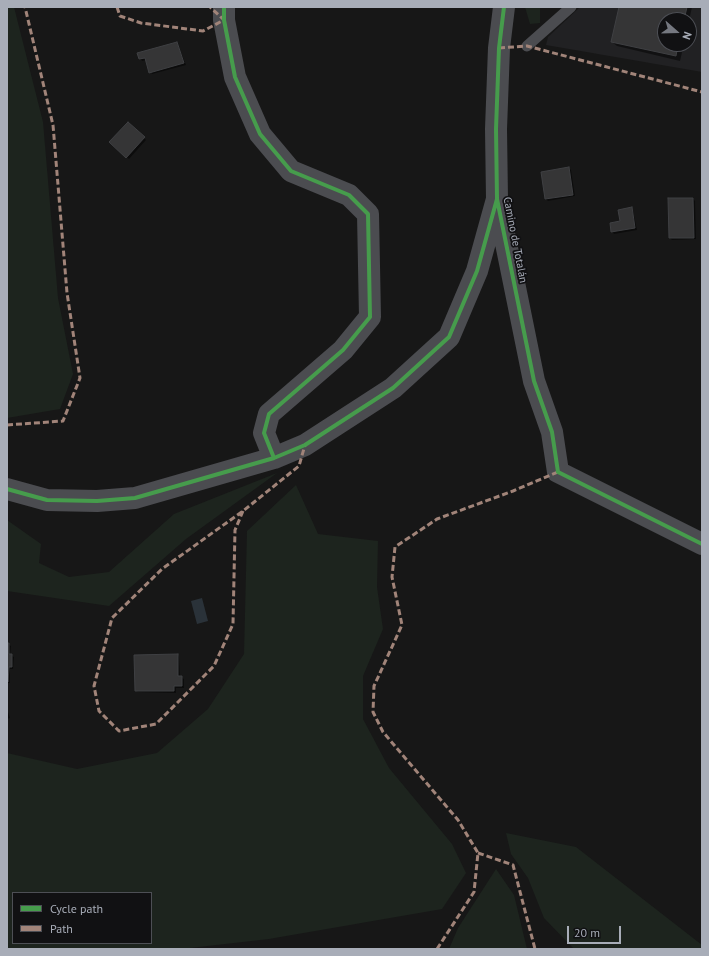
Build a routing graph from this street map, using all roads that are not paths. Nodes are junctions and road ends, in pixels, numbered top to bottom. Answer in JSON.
{"nodes":[{"id":1,"x":224,"y":7,"type":"edge"},
{"id":2,"x":504,"y":7,"type":"edge"},
{"id":3,"x":571,"y":7,"type":"edge"},
{"id":4,"x":527,"y":46,"type":"dead end"},
{"id":5,"x":497,"y":199,"type":"junction"},
{"id":6,"x":274,"y":458,"type":"junction"},
{"id":7,"x":7,"y":489,"type":"edge"},
{"id":8,"x":702,"y":544,"type":"edge"}],
"edges":[{"from":1,"to":6,"type":"street"},
{"from":2,"to":5,"type":"street","name":"Camino de Totalán"},
{"from":3,"to":4,"type":"lane"},
{"from":5,"to":6,"type":"street"},
{"from":5,"to":8,"type":"street","name":"Camino de Totalán"},
{"from":6,"to":7,"type":"street"}]}
